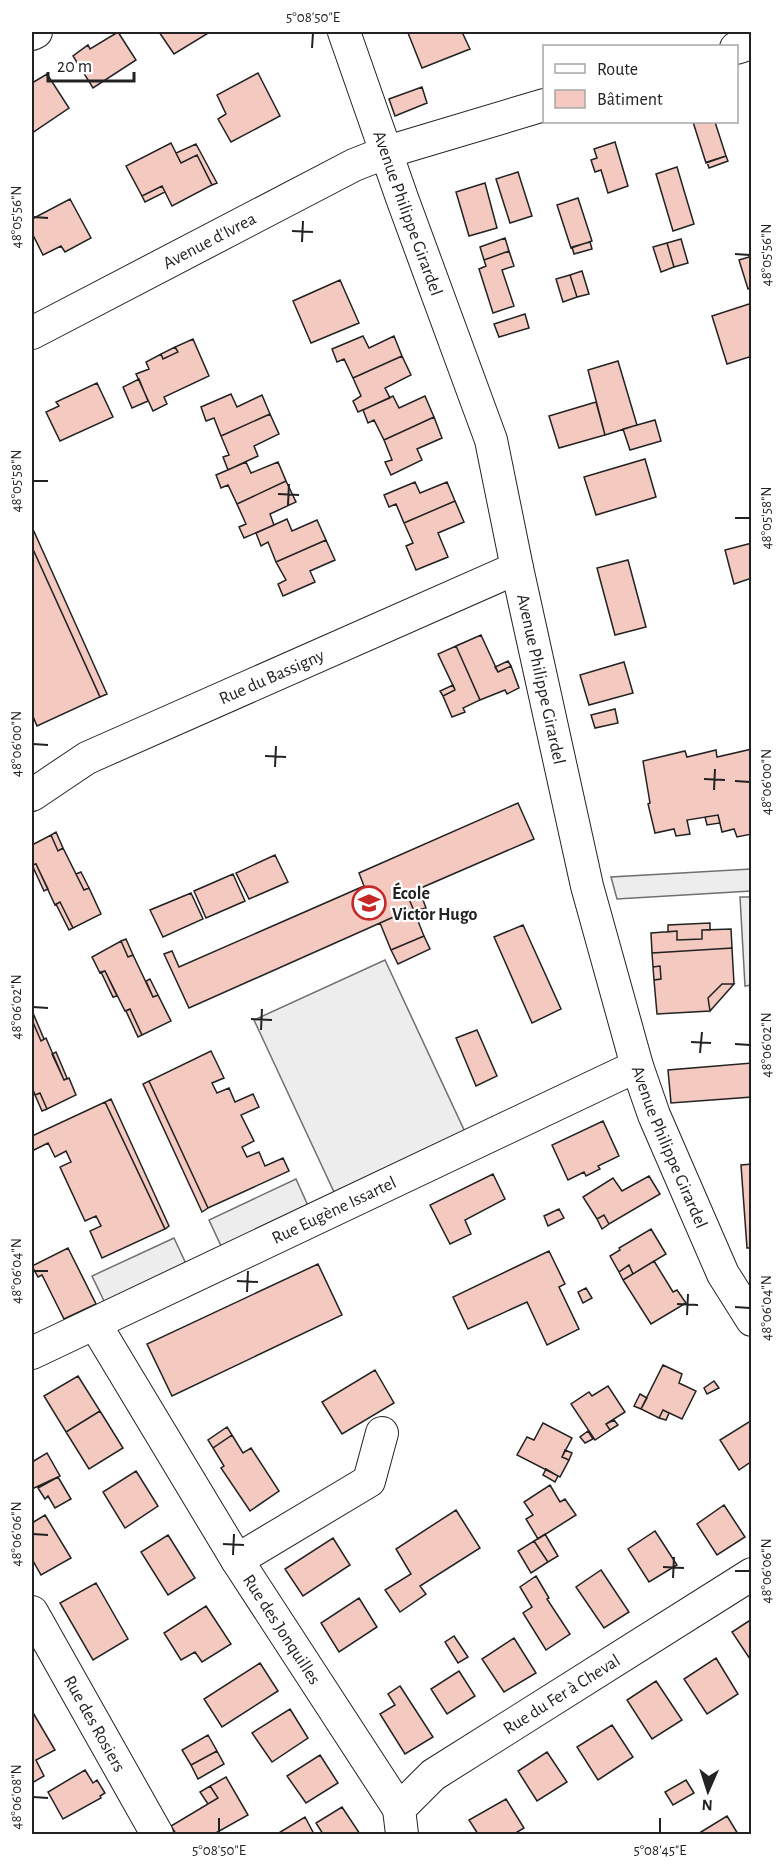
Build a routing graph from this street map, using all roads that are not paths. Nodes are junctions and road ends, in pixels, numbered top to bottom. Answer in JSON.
{"nodes":[{"id":1,"x":36,"y":32,"type":"edge"},
{"id":2,"x":344,"y":32,"type":"edge"},
{"id":3,"x":32,"y":34,"type":"edge"},
{"id":4,"x":543,"y":105,"type":"edge"},
{"id":5,"x":387,"y":152,"type":"junction"},
{"id":6,"x":32,"y":333,"type":"edge"},
{"id":7,"x":517,"y":568,"type":"junction"},
{"id":8,"x":32,"y":795,"type":"edge"},
{"id":9,"x":637,"y":1066,"type":"junction"},
{"id":10,"x":752,"y":1320,"type":"edge"},
{"id":11,"x":95,"y":1323,"type":"junction"},
{"id":12,"x":32,"y":1353,"type":"edge"},
{"id":13,"x":382,"y":1433,"type":"dead end"},
{"id":14,"x":237,"y":1560,"type":"junction"},
{"id":15,"x":752,"y":1574,"type":"edge"},
{"id":16,"x":32,"y":1612,"type":"edge"},
{"id":17,"x":400,"y":1822,"type":"edge"},
{"id":18,"x":157,"y":1834,"type":"edge"}],
"edges":[{"from":1,"to":3,"type":"street"},
{"from":2,"to":5,"type":"street","name":"Avenue Philippe Girardel"},
{"from":4,"to":5,"type":"street","name":"Avenue d'Ivrea"},
{"from":5,"to":6,"type":"street","name":"Avenue d'Ivrea"},
{"from":5,"to":7,"type":"street","name":"Avenue Philippe Girardel"},
{"from":7,"to":8,"type":"street","name":"Rue du Bassigny"},
{"from":7,"to":9,"type":"street","name":"Avenue Philippe Girardel"},
{"from":9,"to":10,"type":"street","name":"Avenue Philippe Girardel"},
{"from":9,"to":11,"type":"street","name":"Rue Eugène Issartel"},
{"from":11,"to":12,"type":"street","name":"Rue Eugène Issartel"},
{"from":11,"to":14,"type":"street","name":"Rue des Jonquilles"},
{"from":13,"to":14,"type":"street"},
{"from":14,"to":17,"type":"street","name":"Rue des Jonquilles"},
{"from":15,"to":17,"type":"street","name":"Rue du Fer à Cheval"},
{"from":16,"to":18,"type":"street","name":"Rue des Rosiers"}]}
